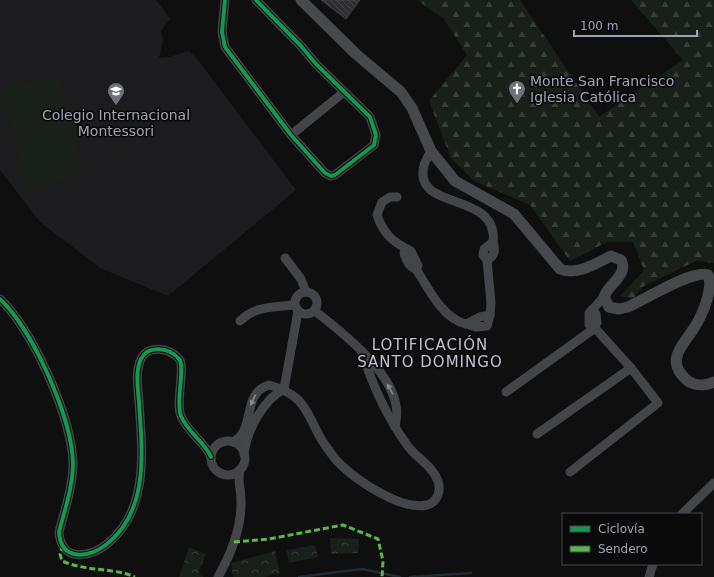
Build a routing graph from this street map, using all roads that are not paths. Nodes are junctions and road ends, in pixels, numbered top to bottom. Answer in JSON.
{"nodes":[{"id":1,"x":225,"y":0,"type":"edge"},
{"id":2,"x":256,"y":0,"type":"edge"},
{"id":3,"x":301,"y":0,"type":"edge"},
{"id":4,"x":344,"y":92,"type":"junction"},
{"id":5,"x":291,"y":135,"type":"junction"},
{"id":6,"x":431,"y":150,"type":"junction"},
{"id":7,"x":397,"y":197,"type":"dead end"},
{"id":8,"x":285,"y":258,"type":"dead end"},
{"id":9,"x":306,"y":292,"type":"junction"},
{"id":10,"x":604,"y":297,"type":"junction"},
{"id":11,"x":0,"y":299,"type":"edge"},
{"id":12,"x":296,"y":308,"type":"junction"},
{"id":13,"x":315,"y":310,"type":"junction"},
{"id":14,"x":240,"y":321,"type":"dead end"},
{"id":15,"x":594,"y":327,"type":"junction"},
{"id":16,"x":630,"y":368,"type":"junction"},
{"id":17,"x":714,"y":382,"type":"edge"},
{"id":18,"x":284,"y":389,"type":"junction"},
{"id":19,"x":506,"y":392,"type":"dead end"},
{"id":20,"x":537,"y":434,"type":"dead end"},
{"id":21,"x":198,"y":439,"type":"junction"},
{"id":22,"x":233,"y":442,"type":"junction"},
{"id":23,"x":219,"y":443,"type":"junction"},
{"id":24,"x":244,"y":454,"type":"junction"},
{"id":25,"x":210,"y":457,"type":"junction"},
{"id":26,"x":240,"y":469,"type":"junction"},
{"id":27,"x":570,"y":472,"type":"dead end"},
{"id":28,"x":228,"y":474,"type":"junction"},
{"id":29,"x":714,"y":483,"type":"edge"},
{"id":30,"x":238,"y":485,"type":"junction"},
{"id":31,"x":683,"y":513,"type":"edge"},
{"id":32,"x":653,"y":565,"type":"edge"},
{"id":33,"x":218,"y":577,"type":"edge"},
{"id":34,"x":649,"y":577,"type":"edge"}],
"edges":[{"from":1,"to":5,"type":"street"},
{"from":2,"to":4,"type":"street"},
{"from":3,"to":6,"type":"main road"},
{"from":4,"to":5,"type":"street"},
{"from":4,"to":5,"type":"street"},
{"from":6,"to":7,"type":"street"},
{"from":6,"to":10,"type":"main road"},
{"from":8,"to":9,"type":"street"},
{"from":9,"to":12,"type":"street"},
{"from":9,"to":13,"type":"street"},
{"from":10,"to":15,"type":"street"},
{"from":10,"to":17,"type":"main road"},
{"from":11,"to":21,"type":"street"},
{"from":12,"to":13,"type":"street"},
{"from":12,"to":14,"type":"street"},
{"from":12,"to":18,"type":"street"},
{"from":13,"to":18,"type":"street"},
{"from":15,"to":16,"type":"street"},
{"from":15,"to":19,"type":"street"},
{"from":16,"to":20,"type":"street"},
{"from":16,"to":27,"type":"street"},
{"from":18,"to":22,"type":"street","one_way":true},
{"from":18,"to":24,"type":"street"},
{"from":21,"to":23,"type":"street"},
{"from":21,"to":25,"type":"street"},
{"from":22,"to":23,"type":"street"},
{"from":22,"to":24,"type":"street"},
{"from":23,"to":25,"type":"street"},
{"from":24,"to":26,"type":"street"},
{"from":25,"to":28,"type":"street"},
{"from":26,"to":28,"type":"street"},
{"from":26,"to":30,"type":"street"},
{"from":28,"to":30,"type":"street"},
{"from":29,"to":31,"type":"street"},
{"from":30,"to":33,"type":"street"},
{"from":32,"to":34,"type":"street"}]}
